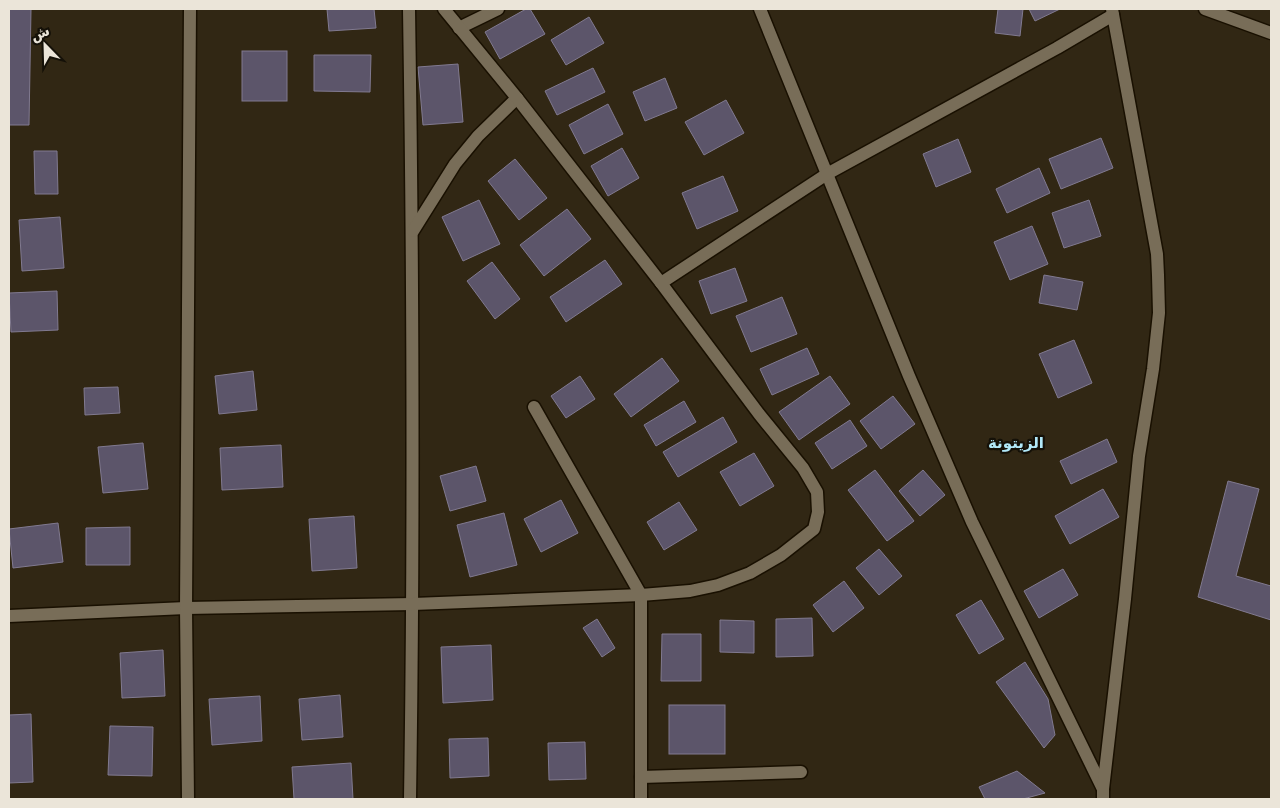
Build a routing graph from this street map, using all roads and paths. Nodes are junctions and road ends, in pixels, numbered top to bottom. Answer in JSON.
{"nodes":[{"id":1,"x":190,"y":9,"type":"edge"},
{"id":2,"x":409,"y":9,"type":"edge"},
{"id":3,"x":444,"y":9,"type":"edge"},
{"id":4,"x":498,"y":9,"type":"edge"},
{"id":5,"x":760,"y":9,"type":"edge"},
{"id":6,"x":1205,"y":9,"type":"edge"},
{"id":7,"x":1112,"y":12,"type":"edge"},
{"id":8,"x":459,"y":28,"type":"junction"},
{"id":9,"x":1271,"y":33,"type":"edge"},
{"id":10,"x":516,"y":98,"type":"junction"},
{"id":11,"x":827,"y":174,"type":"junction"},
{"id":12,"x":412,"y":232,"type":"junction"},
{"id":13,"x":661,"y":283,"type":"junction"},
{"id":14,"x":534,"y":406,"type":"dead end"},
{"id":15,"x":641,"y":595,"type":"junction"},
{"id":16,"x":413,"y":604,"type":"junction"},
{"id":17,"x":186,"y":608,"type":"junction"},
{"id":18,"x":9,"y":616,"type":"edge"},
{"id":19,"x":800,"y":772,"type":"dead end"},
{"id":20,"x":641,"y":777,"type":"junction"},
{"id":21,"x":1103,"y":794,"type":"edge"},
{"id":22,"x":188,"y":799,"type":"edge"},
{"id":23,"x":410,"y":799,"type":"edge"},
{"id":24,"x":641,"y":799,"type":"edge"}],
"edges":[{"from":1,"to":17,"type":"street"},
{"from":2,"to":12,"type":"street"},
{"from":3,"to":8,"type":"street"},
{"from":4,"to":8,"type":"street"},
{"from":5,"to":11,"type":"street"},
{"from":6,"to":9,"type":"street"},
{"from":7,"to":11,"type":"street"},
{"from":7,"to":21,"type":"street"},
{"from":8,"to":10,"type":"street"},
{"from":10,"to":12,"type":"street"},
{"from":10,"to":13,"type":"street"},
{"from":11,"to":13,"type":"street"},
{"from":11,"to":21,"type":"street"},
{"from":12,"to":16,"type":"street"},
{"from":13,"to":15,"type":"street"},
{"from":14,"to":15,"type":"street"},
{"from":15,"to":16,"type":"street"},
{"from":15,"to":20,"type":"street"},
{"from":16,"to":17,"type":"street"},
{"from":16,"to":23,"type":"street"},
{"from":17,"to":18,"type":"street"},
{"from":17,"to":22,"type":"street"},
{"from":19,"to":20,"type":"street"},
{"from":20,"to":24,"type":"street"}]}
